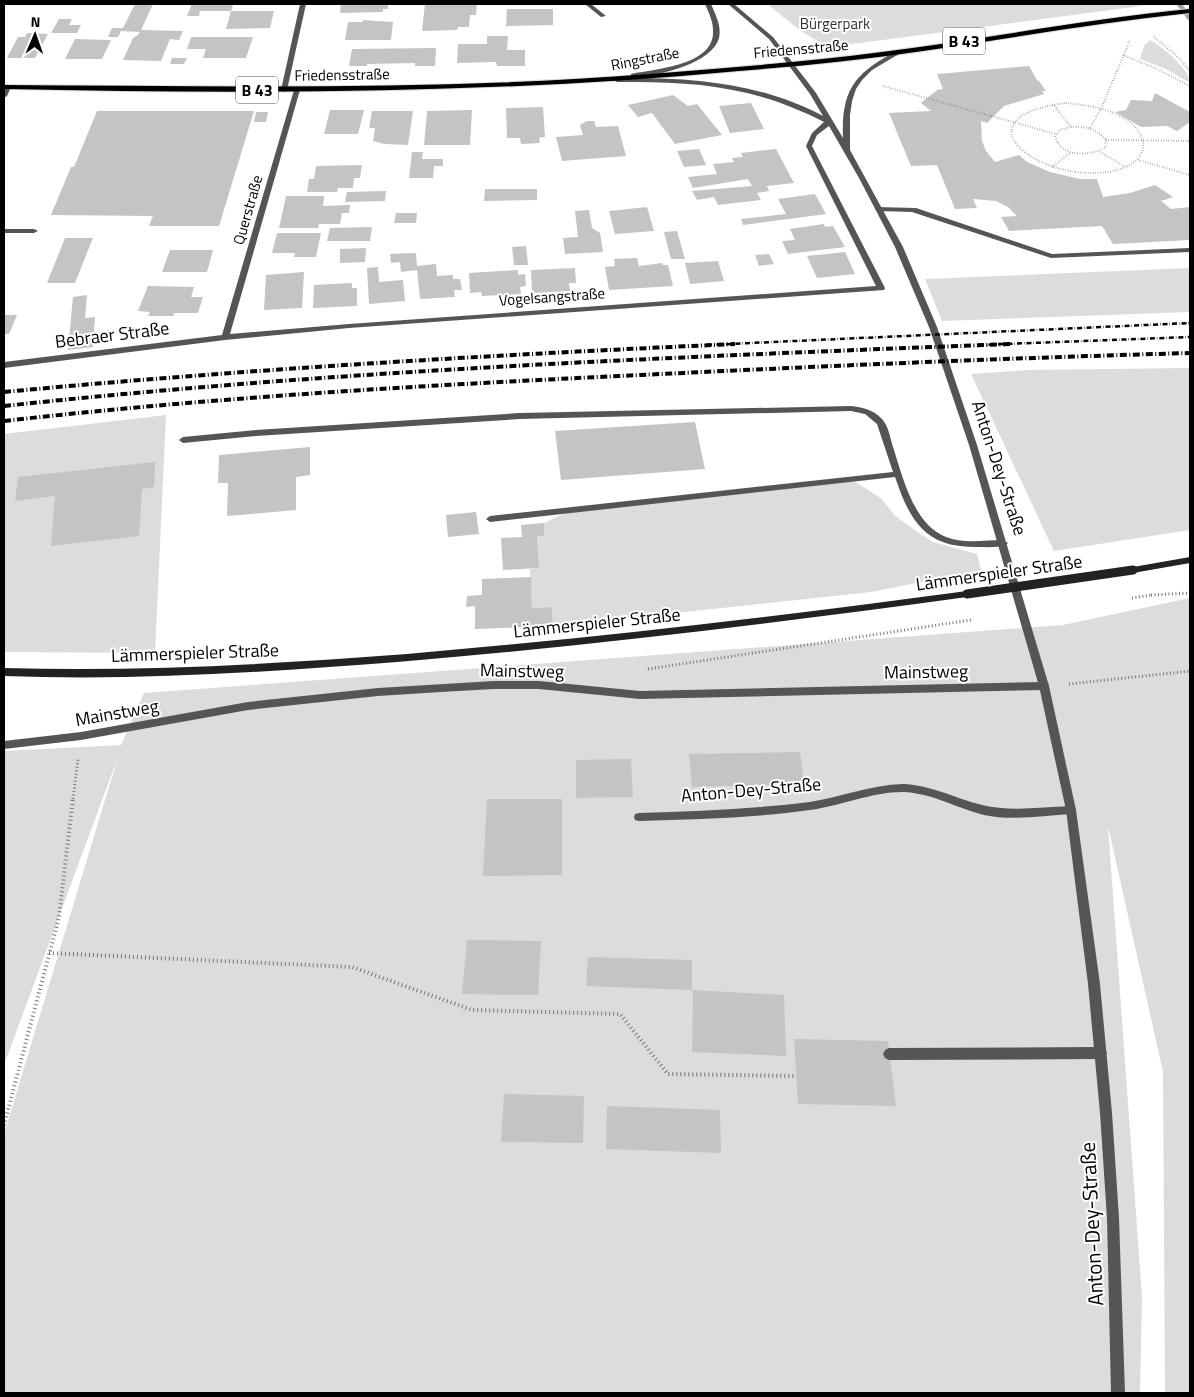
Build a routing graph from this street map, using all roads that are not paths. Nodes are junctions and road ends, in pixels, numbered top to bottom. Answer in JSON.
{"nodes":[{"id":1,"x":303,"y":4,"type":"edge"},
{"id":2,"x":588,"y":4,"type":"edge"},
{"id":3,"x":708,"y":4,"type":"edge"},
{"id":4,"x":732,"y":4,"type":"edge"},
{"id":5,"x":1190,"y":11,"type":"edge"},
{"id":6,"x":604,"y":16,"type":"dead end"},
{"id":7,"x":901,"y":51,"type":"junction"},
{"id":8,"x":790,"y":64,"type":"junction"},
{"id":9,"x":591,"y":80,"type":"junction"},
{"id":10,"x":6,"y":87,"type":"edge"},
{"id":11,"x":284,"y":90,"type":"junction"},
{"id":12,"x":297,"y":90,"type":"junction"},
{"id":13,"x":4,"y":96,"type":"edge"},
{"id":14,"x":829,"y":122,"type":"junction"},
{"id":15,"x":848,"y":153,"type":"junction"},
{"id":16,"x":879,"y":209,"type":"junction"},
{"id":17,"x":4,"y":231,"type":"edge"},
{"id":18,"x":34,"y":231,"type":"dead end"},
{"id":19,"x":1190,"y":250,"type":"edge"},
{"id":20,"x":881,"y":288,"type":"junction"},
{"id":21,"x":885,"y":296,"type":"dead end"},
{"id":22,"x":225,"y":337,"type":"junction"},
{"id":23,"x":4,"y":365,"type":"edge"},
{"id":24,"x":183,"y":440,"type":"dead end"},
{"id":25,"x":898,"y":474,"type":"junction"},
{"id":26,"x":490,"y":519,"type":"dead end"},
{"id":27,"x":1003,"y":543,"type":"junction"},
{"id":28,"x":1190,"y":560,"type":"edge"},
{"id":29,"x":4,"y":672,"type":"edge"},
{"id":30,"x":1044,"y":686,"type":"junction"},
{"id":31,"x":4,"y":745,"type":"edge"},
{"id":32,"x":1071,"y":810,"type":"junction"},
{"id":33,"x":639,"y":817,"type":"dead end"},
{"id":34,"x":1100,"y":1053,"type":"junction"},
{"id":35,"x":890,"y":1054,"type":"dead end"},
{"id":36,"x":1118,"y":1393,"type":"edge"}],
"edges":[{"from":1,"to":11,"type":"street"},
{"from":2,"to":6,"type":"street"},
{"from":3,"to":9,"type":"street","name":"Ringstraße"},
{"from":4,"to":8,"type":"street"},
{"from":5,"to":7,"type":"main road","name":"Friedensstraße","number":"B 43"},
{"from":7,"to":8,"type":"main road","name":"Friedensstraße","number":"B 43"},
{"from":7,"to":15,"type":"street","name":"Anton-Dey-Straße"},
{"from":8,"to":9,"type":"main road","name":"Friedensstraße","number":"B 43"},
{"from":8,"to":14,"type":"street","name":"Anton-Dey-Straße"},
{"from":9,"to":12,"type":"main road","name":"Friedensstraße","number":"B 43"},
{"from":9,"to":14,"type":"street","name":"Friedensstraße"},
{"from":10,"to":11,"type":"main road","name":"Friedensstraße","number":"B 43"},
{"from":10,"to":13,"type":"street"},
{"from":11,"to":12,"type":"main road","name":"Friedensstraße","number":"B 43"},
{"from":12,"to":22,"type":"street","name":"Querstraße"},
{"from":14,"to":15,"type":"street","name":"Anton-Dey-Straße"},
{"from":14,"to":20,"type":"street"},
{"from":15,"to":16,"type":"street","name":"Anton-Dey-Straße"},
{"from":16,"to":19,"type":"street"},
{"from":16,"to":27,"type":"street","name":"Anton-Dey-Straße"},
{"from":17,"to":18,"type":"street"},
{"from":20,"to":21,"type":"street"},
{"from":20,"to":22,"type":"street","name":"Vogelsangstraße"},
{"from":22,"to":23,"type":"street","name":"Bebraer Straße"},
{"from":24,"to":25,"type":"street"},
{"from":25,"to":26,"type":"street"},
{"from":25,"to":27,"type":"street"},
{"from":27,"to":30,"type":"street","name":"Anton-Dey-Straße"},
{"from":28,"to":29,"type":"main road","name":"Lämmerspieler Straße","bridge":true},
{"from":30,"to":31,"type":"street","name":"Mainstweg"},
{"from":30,"to":32,"type":"street","name":"Anton-Dey-Straße"},
{"from":32,"to":33,"type":"street","name":"Anton-Dey-Straße"},
{"from":32,"to":34,"type":"street","name":"Anton-Dey-Straße"},
{"from":34,"to":35,"type":"street"},
{"from":34,"to":36,"type":"street","name":"Anton-Dey-Straße"}]}
